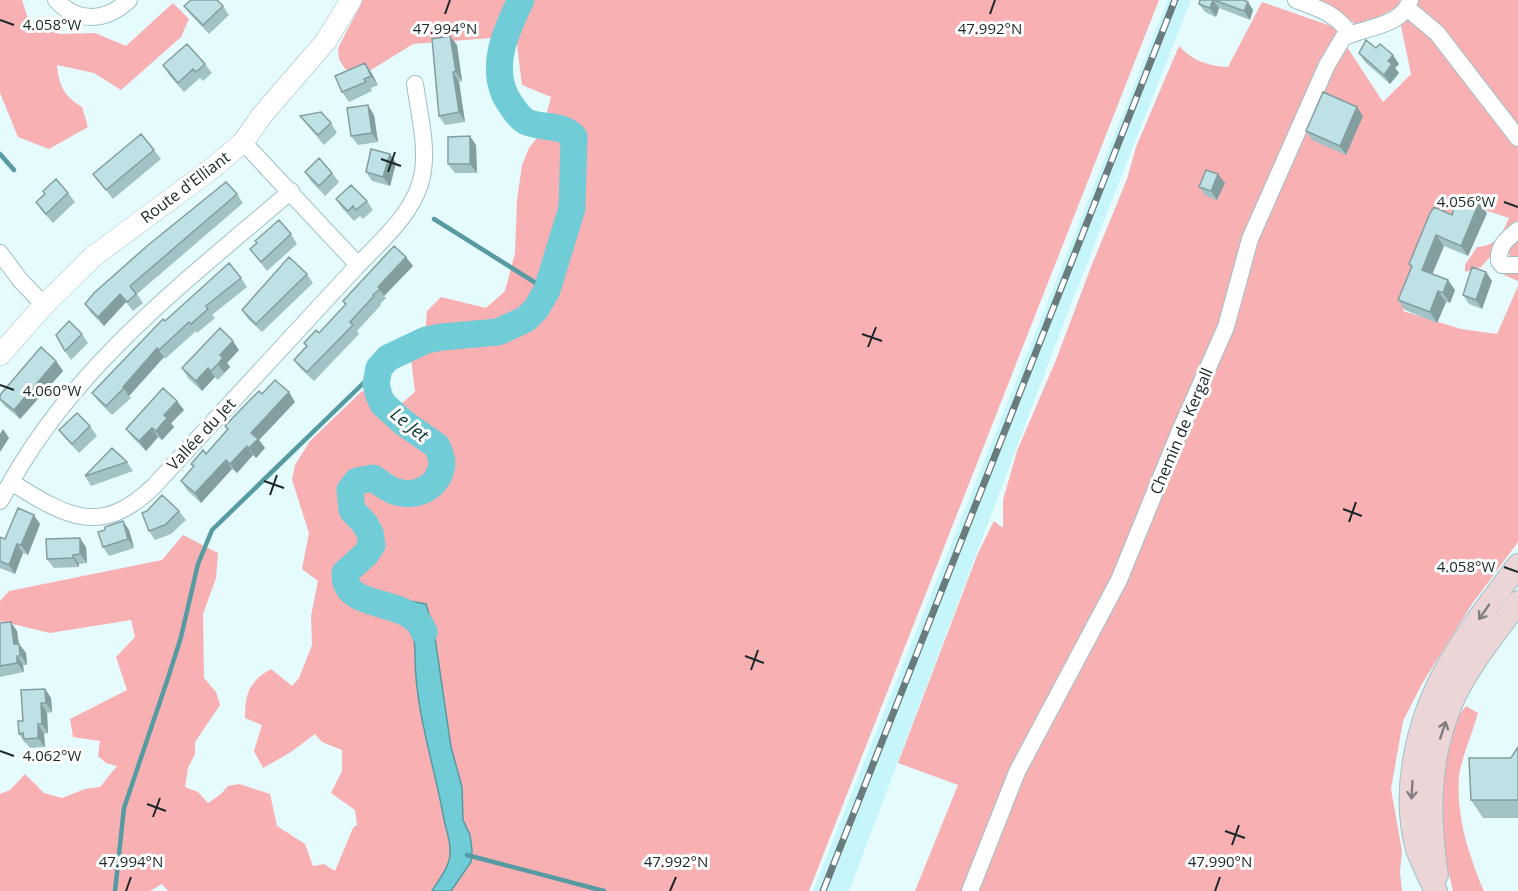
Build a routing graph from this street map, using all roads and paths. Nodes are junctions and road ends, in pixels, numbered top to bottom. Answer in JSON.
{"nodes":[{"id":1,"x":56,"y":0,"type":"edge"},
{"id":2,"x":129,"y":0,"type":"edge"},
{"id":3,"x":351,"y":0,"type":"edge"},
{"id":4,"x":1296,"y":0,"type":"edge"},
{"id":5,"x":1408,"y":4,"type":"edge"},
{"id":6,"x":1350,"y":35,"type":"junction"},
{"id":7,"x":415,"y":84,"type":"dead end"},
{"id":8,"x":1518,"y":138,"type":"edge"},
{"id":9,"x":243,"y":142,"type":"junction"},
{"id":10,"x":291,"y":191,"type":"junction"},
{"id":11,"x":1518,"y":230,"type":"edge"},
{"id":12,"x":0,"y":253,"type":"edge"},
{"id":13,"x":358,"y":265,"type":"junction"},
{"id":14,"x":1518,"y":265,"type":"edge"},
{"id":15,"x":44,"y":304,"type":"junction"},
{"id":16,"x":0,"y":355,"type":"edge"},
{"id":17,"x":10,"y":482,"type":"junction"},
{"id":18,"x":0,"y":501,"type":"edge"},
{"id":19,"x":1518,"y":565,"type":"edge"},
{"id":20,"x":1518,"y":602,"type":"edge"},
{"id":21,"x":970,"y":891,"type":"edge"},
{"id":22,"x":1438,"y":891,"type":"edge"}],
"edges":[{"from":1,"to":2,"type":"street"},
{"from":3,"to":9,"type":"street","name":"Route d'Elliant"},
{"from":4,"to":6,"type":"street"},
{"from":5,"to":6,"type":"street"},
{"from":5,"to":8,"type":"street"},
{"from":6,"to":21,"type":"street","name":"Chemin de Kergall"},
{"from":7,"to":13,"type":"street","name":"Vallée du Jet"},
{"from":9,"to":10,"type":"street"},
{"from":9,"to":15,"type":"street","name":"Route d'Elliant"},
{"from":10,"to":13,"type":"street"},
{"from":10,"to":17,"type":"street"},
{"from":11,"to":14,"type":"street"},
{"from":12,"to":15,"type":"street"},
{"from":13,"to":17,"type":"street","name":"Vallée du Jet"},
{"from":15,"to":16,"type":"street","name":"Route d'Elliant"},
{"from":17,"to":18,"type":"street"},
{"from":19,"to":22,"type":"main road","one_way":true},
{"from":22,"to":20,"type":"main road","one_way":true}]}
